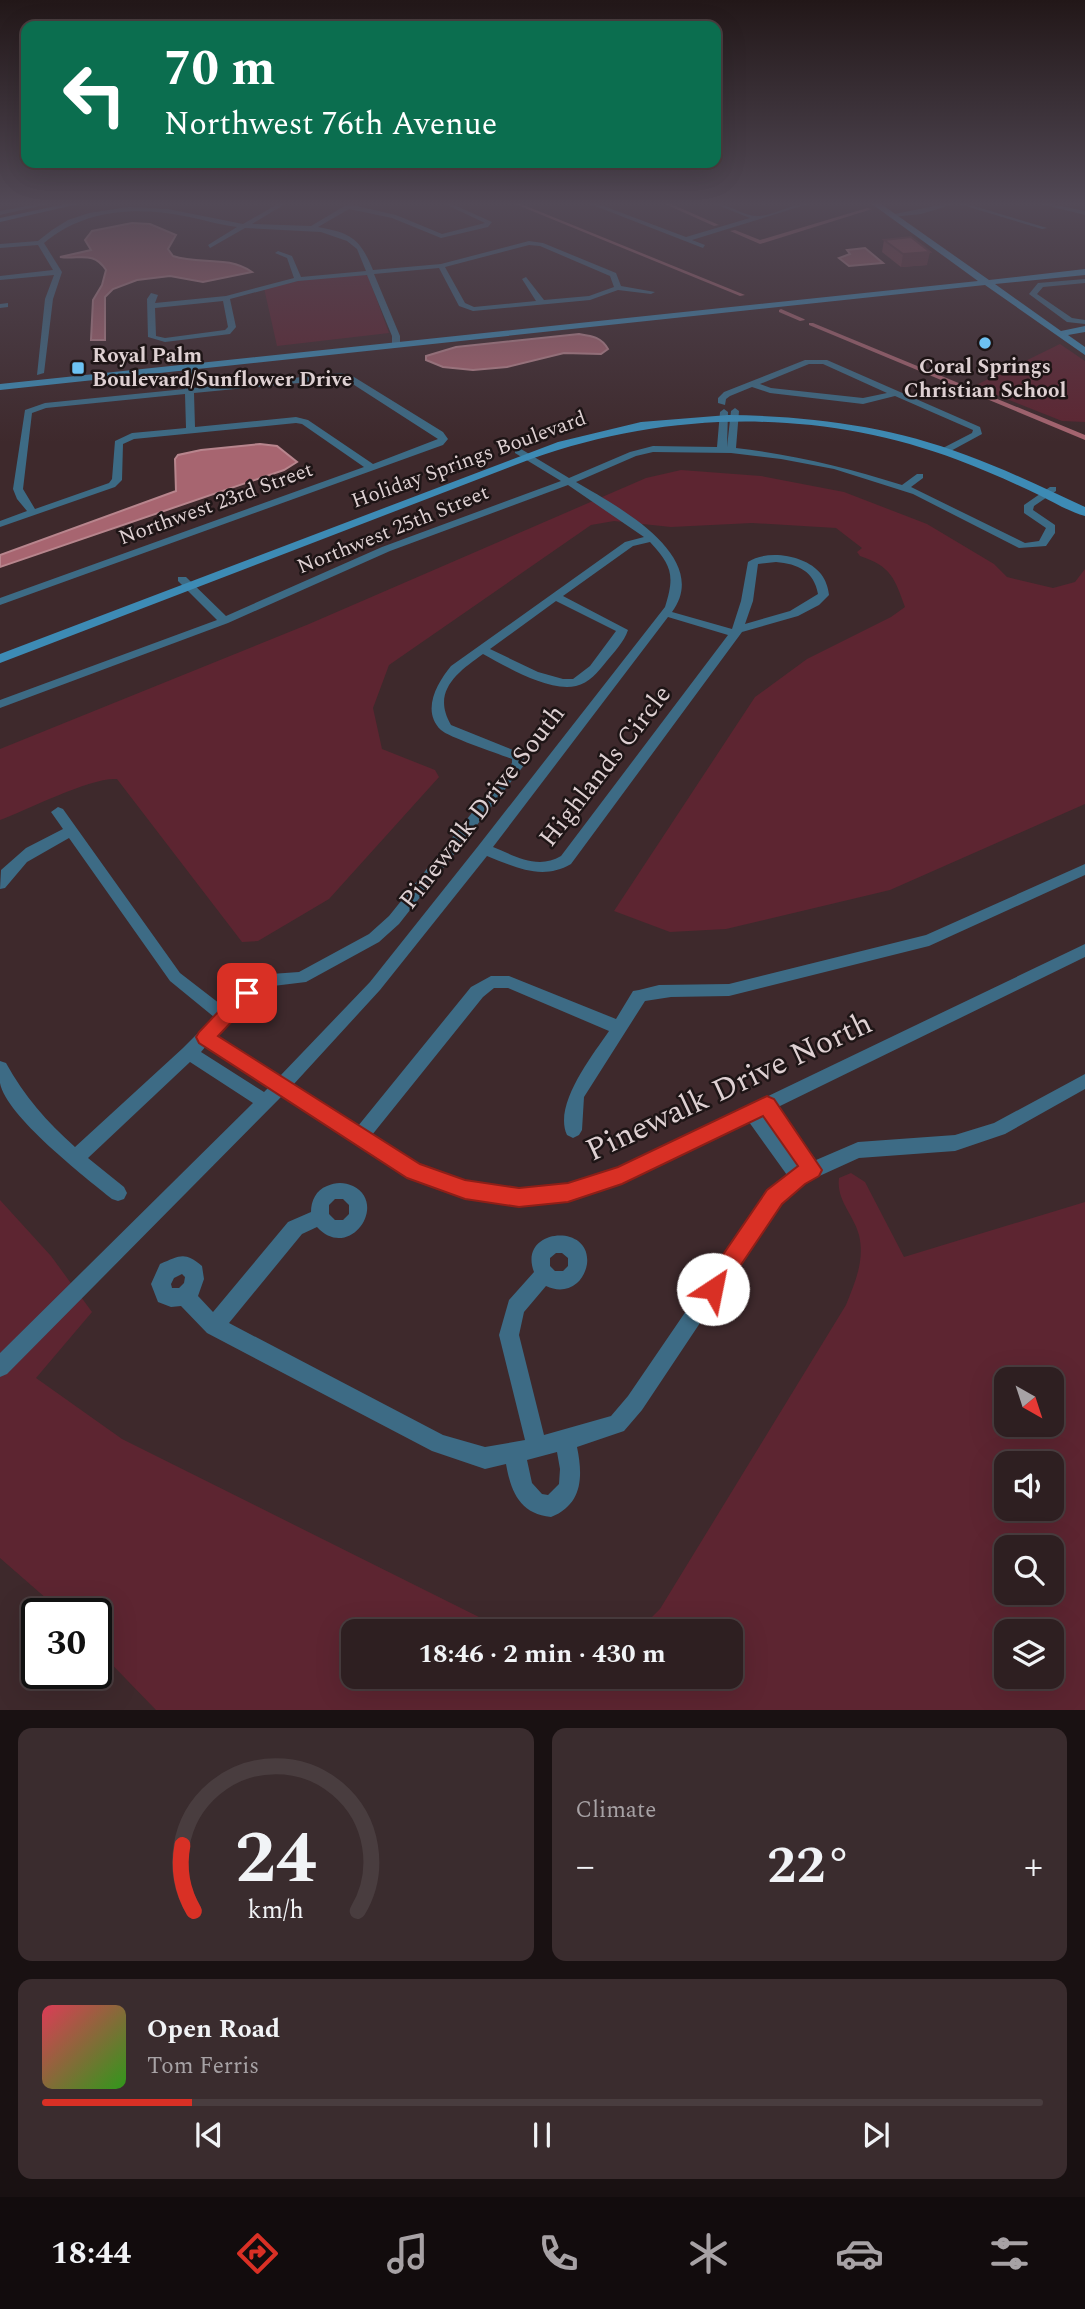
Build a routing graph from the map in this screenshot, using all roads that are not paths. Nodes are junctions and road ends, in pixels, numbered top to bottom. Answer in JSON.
{"nodes":[{"id":1,"x":54,"y":284,"type":"edge"},
{"id":2,"x":280,"y":284,"type":"edge"},
{"id":3,"x":374,"y":284,"type":"edge"},
{"id":4,"x":451,"y":284,"type":"edge"},
{"id":5,"x":529,"y":284,"type":"edge"},
{"id":6,"x":618,"y":284,"type":"edge"},
{"id":7,"x":951,"y":284,"type":"edge"},
{"id":8,"x":994,"y":284,"type":"edge"},
{"id":9,"x":1054,"y":284,"type":"edge"},
{"id":10,"x":617,"y":288,"type":"junction"},
{"id":11,"x":651,"y":292,"type":"dead end"},
{"id":12,"x":154,"y":295,"type":"dead end"},
{"id":13,"x":226,"y":298,"type":"junction"},
{"id":14,"x":541,"y":302,"type":"junction"},
{"id":15,"x":151,"y":306,"type":"junction"},
{"id":16,"x":1085,"y":322,"type":"edge"},
{"id":17,"x":1074,"y":333,"type":"edge"},
{"id":18,"x":396,"y":341,"type":"junction"},
{"id":19,"x":1085,"y":344,"type":"edge"},
{"id":20,"x":1085,"y":352,"type":"edge"},
{"id":21,"x":188,"y":363,"type":"junction"},
{"id":22,"x":40,"y":373,"type":"junction"},
{"id":23,"x":0,"y":377,"type":"edge"},
{"id":24,"x":751,"y":384,"type":"junction"},
{"id":25,"x":0,"y":387,"type":"edge"},
{"id":26,"x":190,"y":390,"type":"junction"},
{"id":27,"x":895,"y":393,"type":"junction"},
{"id":28,"x":728,"y":412,"type":"junction"},
{"id":29,"x":191,"y":429,"type":"junction"},
{"id":30,"x":948,"y":449,"type":"junction"},
{"id":31,"x":726,"y":450,"type":"junction"},
{"id":32,"x":523,"y":454,"type":"junction"},
{"id":33,"x":372,"y":468,"type":"junction"},
{"id":34,"x":919,"y":476,"type":"dead end"},
{"id":35,"x":567,"y":482,"type":"junction"},
{"id":36,"x":905,"y":487,"type":"junction"},
{"id":37,"x":1049,"y":492,"type":"junction"},
{"id":38,"x":1085,"y":503,"type":"edge"},
{"id":39,"x":1085,"y":512,"type":"edge"},
{"id":40,"x":33,"y":513,"type":"junction"},
{"id":41,"x":0,"y":524,"type":"edge"},
{"id":42,"x":655,"y":541,"type":"junction"},
{"id":43,"x":190,"y":581,"type":"junction"},
{"id":44,"x":555,"y":597,"type":"junction"},
{"id":45,"x":0,"y":601,"type":"edge"},
{"id":46,"x":668,"y":610,"type":"junction"},
{"id":47,"x":229,"y":619,"type":"junction"},
{"id":48,"x":737,"y":629,"type":"junction"},
{"id":49,"x":0,"y":648,"type":"edge"},
{"id":50,"x":483,"y":650,"type":"junction"},
{"id":51,"x":0,"y":659,"type":"edge"},
{"id":52,"x":0,"y":704,"type":"edge"},
{"id":53,"x":58,"y":812,"type":"dead end"},
{"id":54,"x":71,"y":831,"type":"junction"},
{"id":55,"x":484,"y":849,"type":"junction"},
{"id":56,"x":1085,"y":869,"type":"edge"},
{"id":57,"x":0,"y":884,"type":"edge"},
{"id":58,"x":1085,"y":950,"type":"edge"},
{"id":59,"x":226,"y":1017,"type":"junction"},
{"id":60,"x":617,"y":1027,"type":"junction"},
{"id":61,"x":205,"y":1037,"type":"junction"},
{"id":62,"x":189,"y":1053,"type":"junction"},
{"id":63,"x":0,"y":1068,"type":"edge"},
{"id":64,"x":1085,"y":1081,"type":"edge"},
{"id":65,"x":281,"y":1086,"type":"junction"},
{"id":66,"x":265,"y":1102,"type":"junction"},
{"id":67,"x":759,"y":1108,"type":"junction"},
{"id":68,"x":573,"y":1130,"type":"dead end"},
{"id":69,"x":360,"y":1137,"type":"junction"},
{"id":70,"x":76,"y":1158,"type":"junction"},
{"id":71,"x":805,"y":1173,"type":"junction"},
{"id":72,"x":118,"y":1193,"type":"dead end"},
{"id":73,"x":320,"y":1217,"type":"dead end"},
{"id":74,"x":544,"y":1274,"type":"dead end"},
{"id":75,"x":184,"y":1296,"type":"dead end"},
{"id":76,"x":214,"y":1326,"type":"junction"},
{"id":77,"x":0,"y":1367,"type":"edge"},
{"id":78,"x":565,"y":1441,"type":"junction"},
{"id":79,"x":537,"y":1448,"type":"junction"},
{"id":80,"x":515,"y":1454,"type":"junction"}],
"edges":[{"from":1,"to":22,"type":"street"},
{"from":2,"to":13,"type":"street"},
{"from":3,"to":18,"type":"street"},
{"from":4,"to":14,"type":"street"},
{"from":5,"to":14,"type":"street"},
{"from":6,"to":10,"type":"street"},
{"from":7,"to":18,"type":"street"},
{"from":8,"to":17,"type":"street"},
{"from":9,"to":16,"type":"street"},
{"from":10,"to":11,"type":"street"},
{"from":10,"to":14,"type":"street"},
{"from":12,"to":15,"type":"street"},
{"from":13,"to":15,"type":"street"},
{"from":13,"to":15,"type":"street"},
{"from":17,"to":19,"type":"street"},
{"from":17,"to":20,"type":"street"},
{"from":18,"to":21,"type":"street"},
{"from":21,"to":22,"type":"street"},
{"from":21,"to":25,"type":"street"},
{"from":21,"to":26,"type":"street"},
{"from":22,"to":23,"type":"street"},
{"from":24,"to":27,"type":"street"},
{"from":24,"to":27,"type":"street"},
{"from":24,"to":28,"type":"street"},
{"from":26,"to":29,"type":"street"},
{"from":26,"to":33,"type":"street","name":"Northwest 23rd Street"},
{"from":26,"to":40,"type":"street"},
{"from":27,"to":30,"type":"street"},
{"from":28,"to":30,"type":"street","name":"Holiday Springs Boulevard"},
{"from":28,"to":31,"type":"street"},
{"from":28,"to":32,"type":"street","name":"Holiday Springs Boulevard"},
{"from":29,"to":33,"type":"street"},
{"from":29,"to":40,"type":"street"},
{"from":30,"to":37,"type":"street","name":"Holiday Springs Boulevard"},
{"from":31,"to":35,"type":"street","name":"Northwest 25th Street"},
{"from":31,"to":36,"type":"street","name":"Northwest 25th Street"},
{"from":32,"to":35,"type":"street","name":"Pinewalk Drive South"},
{"from":32,"to":43,"type":"street","name":"Holiday Springs Boulevard"},
{"from":33,"to":45,"type":"street","name":"Northwest 23rd Street"},
{"from":34,"to":36,"type":"street"},
{"from":35,"to":42,"type":"street","name":"Pinewalk Drive South"},
{"from":35,"to":47,"type":"street","name":"Northwest 25th Street"},
{"from":36,"to":37,"type":"street","name":"Northwest 25th Street"},
{"from":37,"to":38,"type":"street","name":"Holiday Springs Boulevard"},
{"from":37,"to":39,"type":"street","name":"Holiday Springs Boulevard"},
{"from":40,"to":41,"type":"street"},
{"from":42,"to":44,"type":"street","name":"Pinewalk Drive South"},
{"from":42,"to":46,"type":"street","name":"Pinewalk Drive South"},
{"from":43,"to":47,"type":"street"},
{"from":43,"to":49,"type":"street","name":"Holiday Springs Boulevard"},
{"from":43,"to":51,"type":"street","name":"Holiday Springs Boulevard"},
{"from":44,"to":50,"type":"street","name":"Pinewalk Drive South"},
{"from":44,"to":50,"type":"street","name":"Pinewalk Drive South"},
{"from":46,"to":48,"type":"street","name":"Highlands Circle"},
{"from":46,"to":55,"type":"street","name":"Pinewalk Drive South"},
{"from":47,"to":52,"type":"street","name":"Northwest 25th Street"},
{"from":48,"to":48,"type":"street","name":"Highlands Circle"},
{"from":48,"to":55,"type":"street","name":"Highlands Circle"},
{"from":50,"to":59,"type":"street","name":"Pinewalk Drive South"},
{"from":53,"to":54,"type":"street"},
{"from":54,"to":57,"type":"street"},
{"from":54,"to":59,"type":"street"},
{"from":55,"to":65,"type":"street","name":"Pinewalk Drive South"},
{"from":56,"to":60,"type":"street"},
{"from":58,"to":67,"type":"street","name":"Pinewalk Drive North"},
{"from":59,"to":61,"type":"street","name":"Pinewalk Drive South"},
{"from":60,"to":68,"type":"street"},
{"from":60,"to":69,"type":"street"},
{"from":61,"to":62,"type":"street","name":"Pinewalk Drive South"},
{"from":61,"to":65,"type":"street"},
{"from":62,"to":66,"type":"street"},
{"from":62,"to":70,"type":"street","name":"Pinewalk Drive South"},
{"from":63,"to":70,"type":"street"},
{"from":64,"to":71,"type":"street"},
{"from":65,"to":66,"type":"street","name":"Pinewalk Drive South"},
{"from":65,"to":69,"type":"street","name":"Pinewalk Drive North"},
{"from":66,"to":77,"type":"street","name":"Pinewalk Drive South"},
{"from":67,"to":69,"type":"street","name":"Pinewalk Drive North"},
{"from":67,"to":71,"type":"street"},
{"from":70,"to":72,"type":"street"},
{"from":71,"to":78,"type":"street"},
{"from":73,"to":76,"type":"street"},
{"from":74,"to":79,"type":"street"},
{"from":75,"to":76,"type":"street"},
{"from":76,"to":80,"type":"street"},
{"from":78,"to":79,"type":"street"},
{"from":78,"to":80,"type":"street"},
{"from":79,"to":80,"type":"street"}]}
